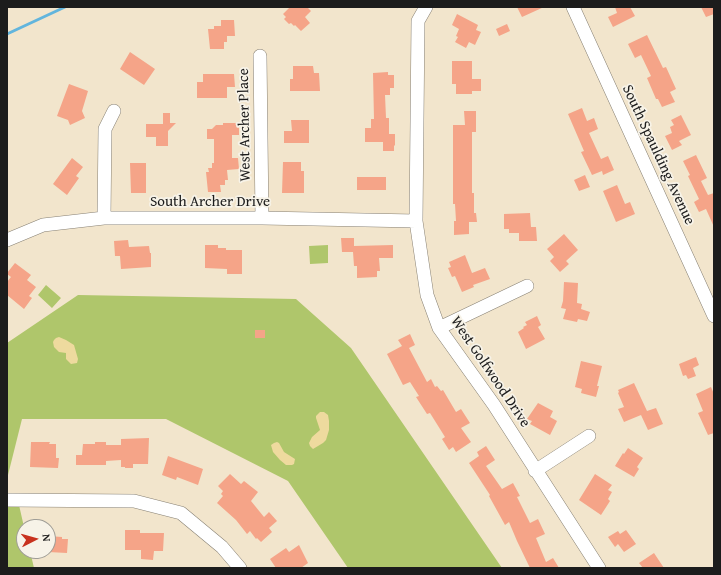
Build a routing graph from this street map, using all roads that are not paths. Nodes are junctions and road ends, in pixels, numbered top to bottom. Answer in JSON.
{"nodes":[{"id":1,"x":426,"y":7,"type":"edge"},
{"id":2,"x":573,"y":7,"type":"edge"},
{"id":3,"x":260,"y":56,"type":"dead end"},
{"id":4,"x":114,"y":111,"type":"dead end"},
{"id":5,"x":104,"y":218,"type":"junction"},
{"id":6,"x":262,"y":218,"type":"junction"},
{"id":7,"x":416,"y":221,"type":"junction"},
{"id":8,"x":7,"y":240,"type":"edge"},
{"id":9,"x":527,"y":286,"type":"dead end"},
{"id":10,"x":714,"y":316,"type":"edge"},
{"id":11,"x":439,"y":328,"type":"junction"},
{"id":12,"x":589,"y":436,"type":"dead end"},
{"id":13,"x":535,"y":471,"type":"junction"},
{"id":14,"x":7,"y":500,"type":"edge"},
{"id":15,"x":240,"y":568,"type":"edge"},
{"id":16,"x":599,"y":568,"type":"edge"}],
"edges":[{"from":1,"to":7,"type":"street","name":"West Golfwood Drive"},
{"from":2,"to":10,"type":"street","name":"South Spaulding Avenue"},
{"from":3,"to":6,"type":"street","name":"West Archer Place"},
{"from":4,"to":5,"type":"street"},
{"from":5,"to":6,"type":"street","name":"South Archer Drive"},
{"from":5,"to":8,"type":"street","name":"South Archer Drive"},
{"from":6,"to":7,"type":"street","name":"South Archer Drive"},
{"from":7,"to":11,"type":"street","name":"West Golfwood Drive"},
{"from":9,"to":11,"type":"street"},
{"from":11,"to":13,"type":"street","name":"West Golfwood Drive"},
{"from":12,"to":13,"type":"street"},
{"from":13,"to":16,"type":"street","name":"West Golfwood Drive"},
{"from":14,"to":15,"type":"street"}]}
